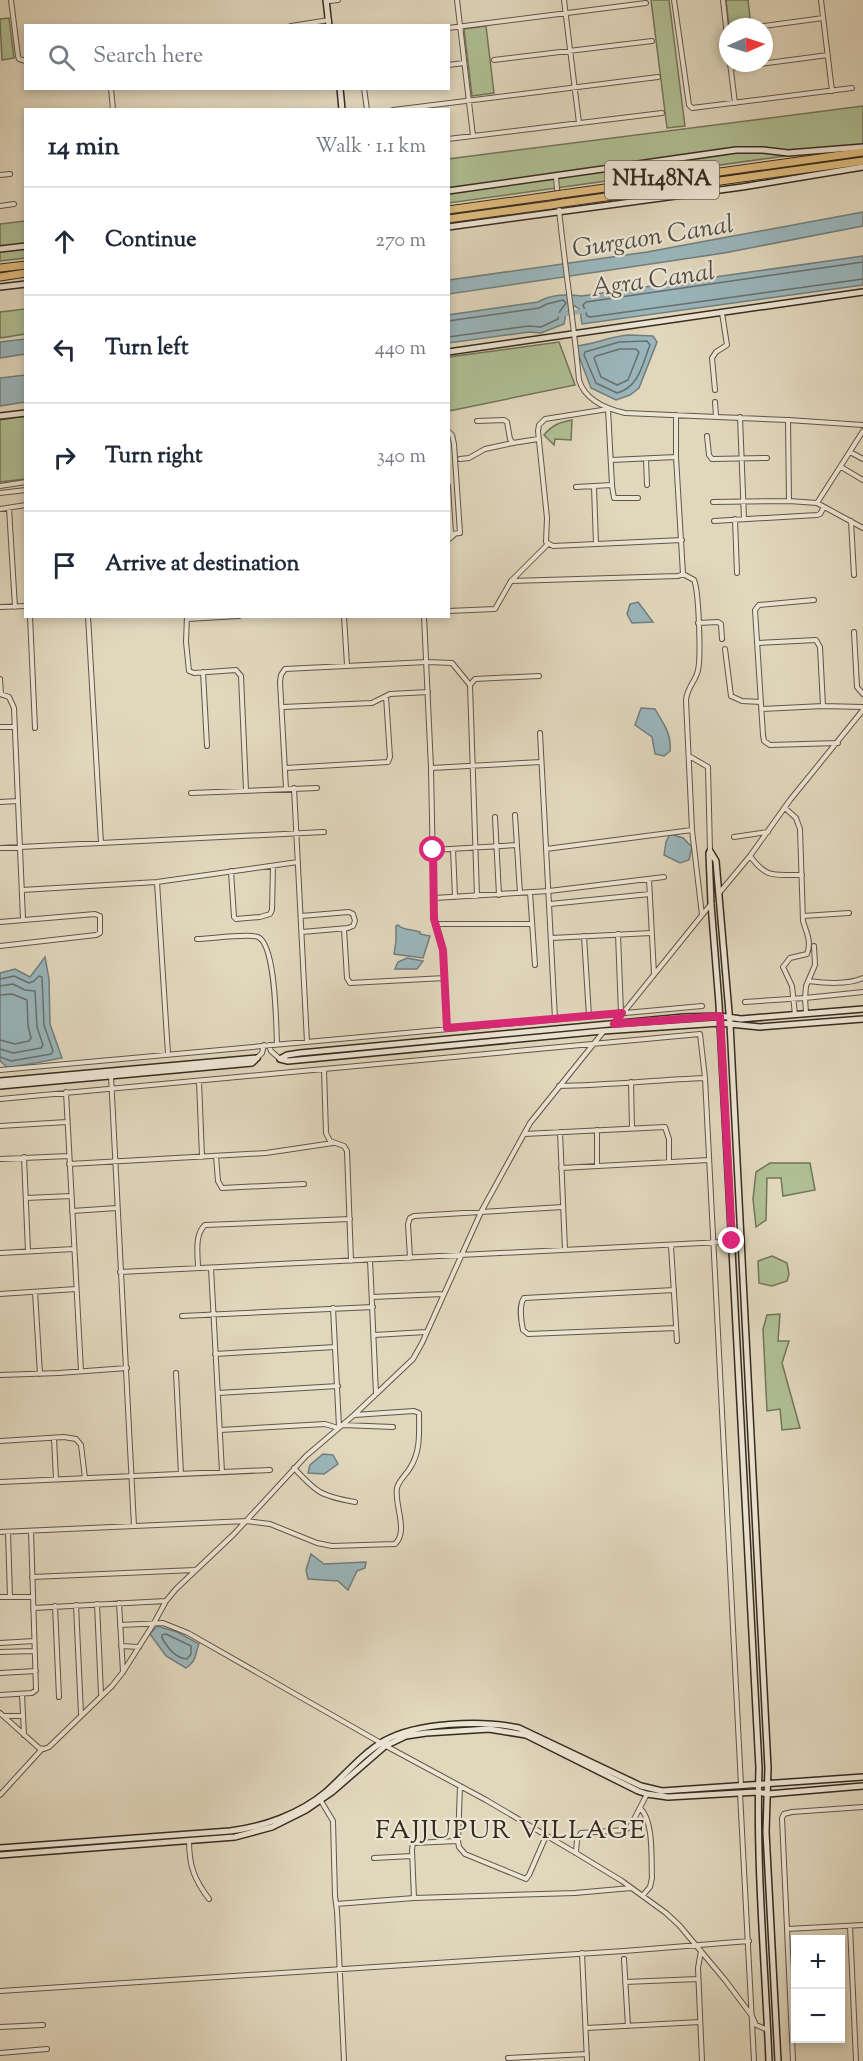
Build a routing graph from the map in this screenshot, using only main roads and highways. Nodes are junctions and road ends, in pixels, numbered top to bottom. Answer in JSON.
{"nodes":[{"id":1,"x":863,"y":152,"type":"edge"},
{"id":2,"x":863,"y":161,"type":"edge"},
{"id":3,"x":763,"y":171,"type":"junction"},
{"id":4,"x":450,"y":210,"type":"edge"},
{"id":5,"x":450,"y":219,"type":"edge"},
{"id":6,"x":24,"y":265,"type":"edge"},
{"id":7,"x":0,"y":268,"type":"edge"},
{"id":8,"x":24,"y":273,"type":"edge"},
{"id":9,"x":0,"y":277,"type":"edge"}],
"edges":[{"from":1,"to":3,"type":"highway","number":"NH148NA"},
{"from":2,"to":3,"type":"highway","number":"NH148NA"},
{"from":3,"to":4,"type":"highway","number":"NH148NA","bridge":true},
{"from":3,"to":5,"type":"highway","number":"NH148NA","bridge":true},
{"from":6,"to":7,"type":"highway"},
{"from":8,"to":9,"type":"highway"}]}
